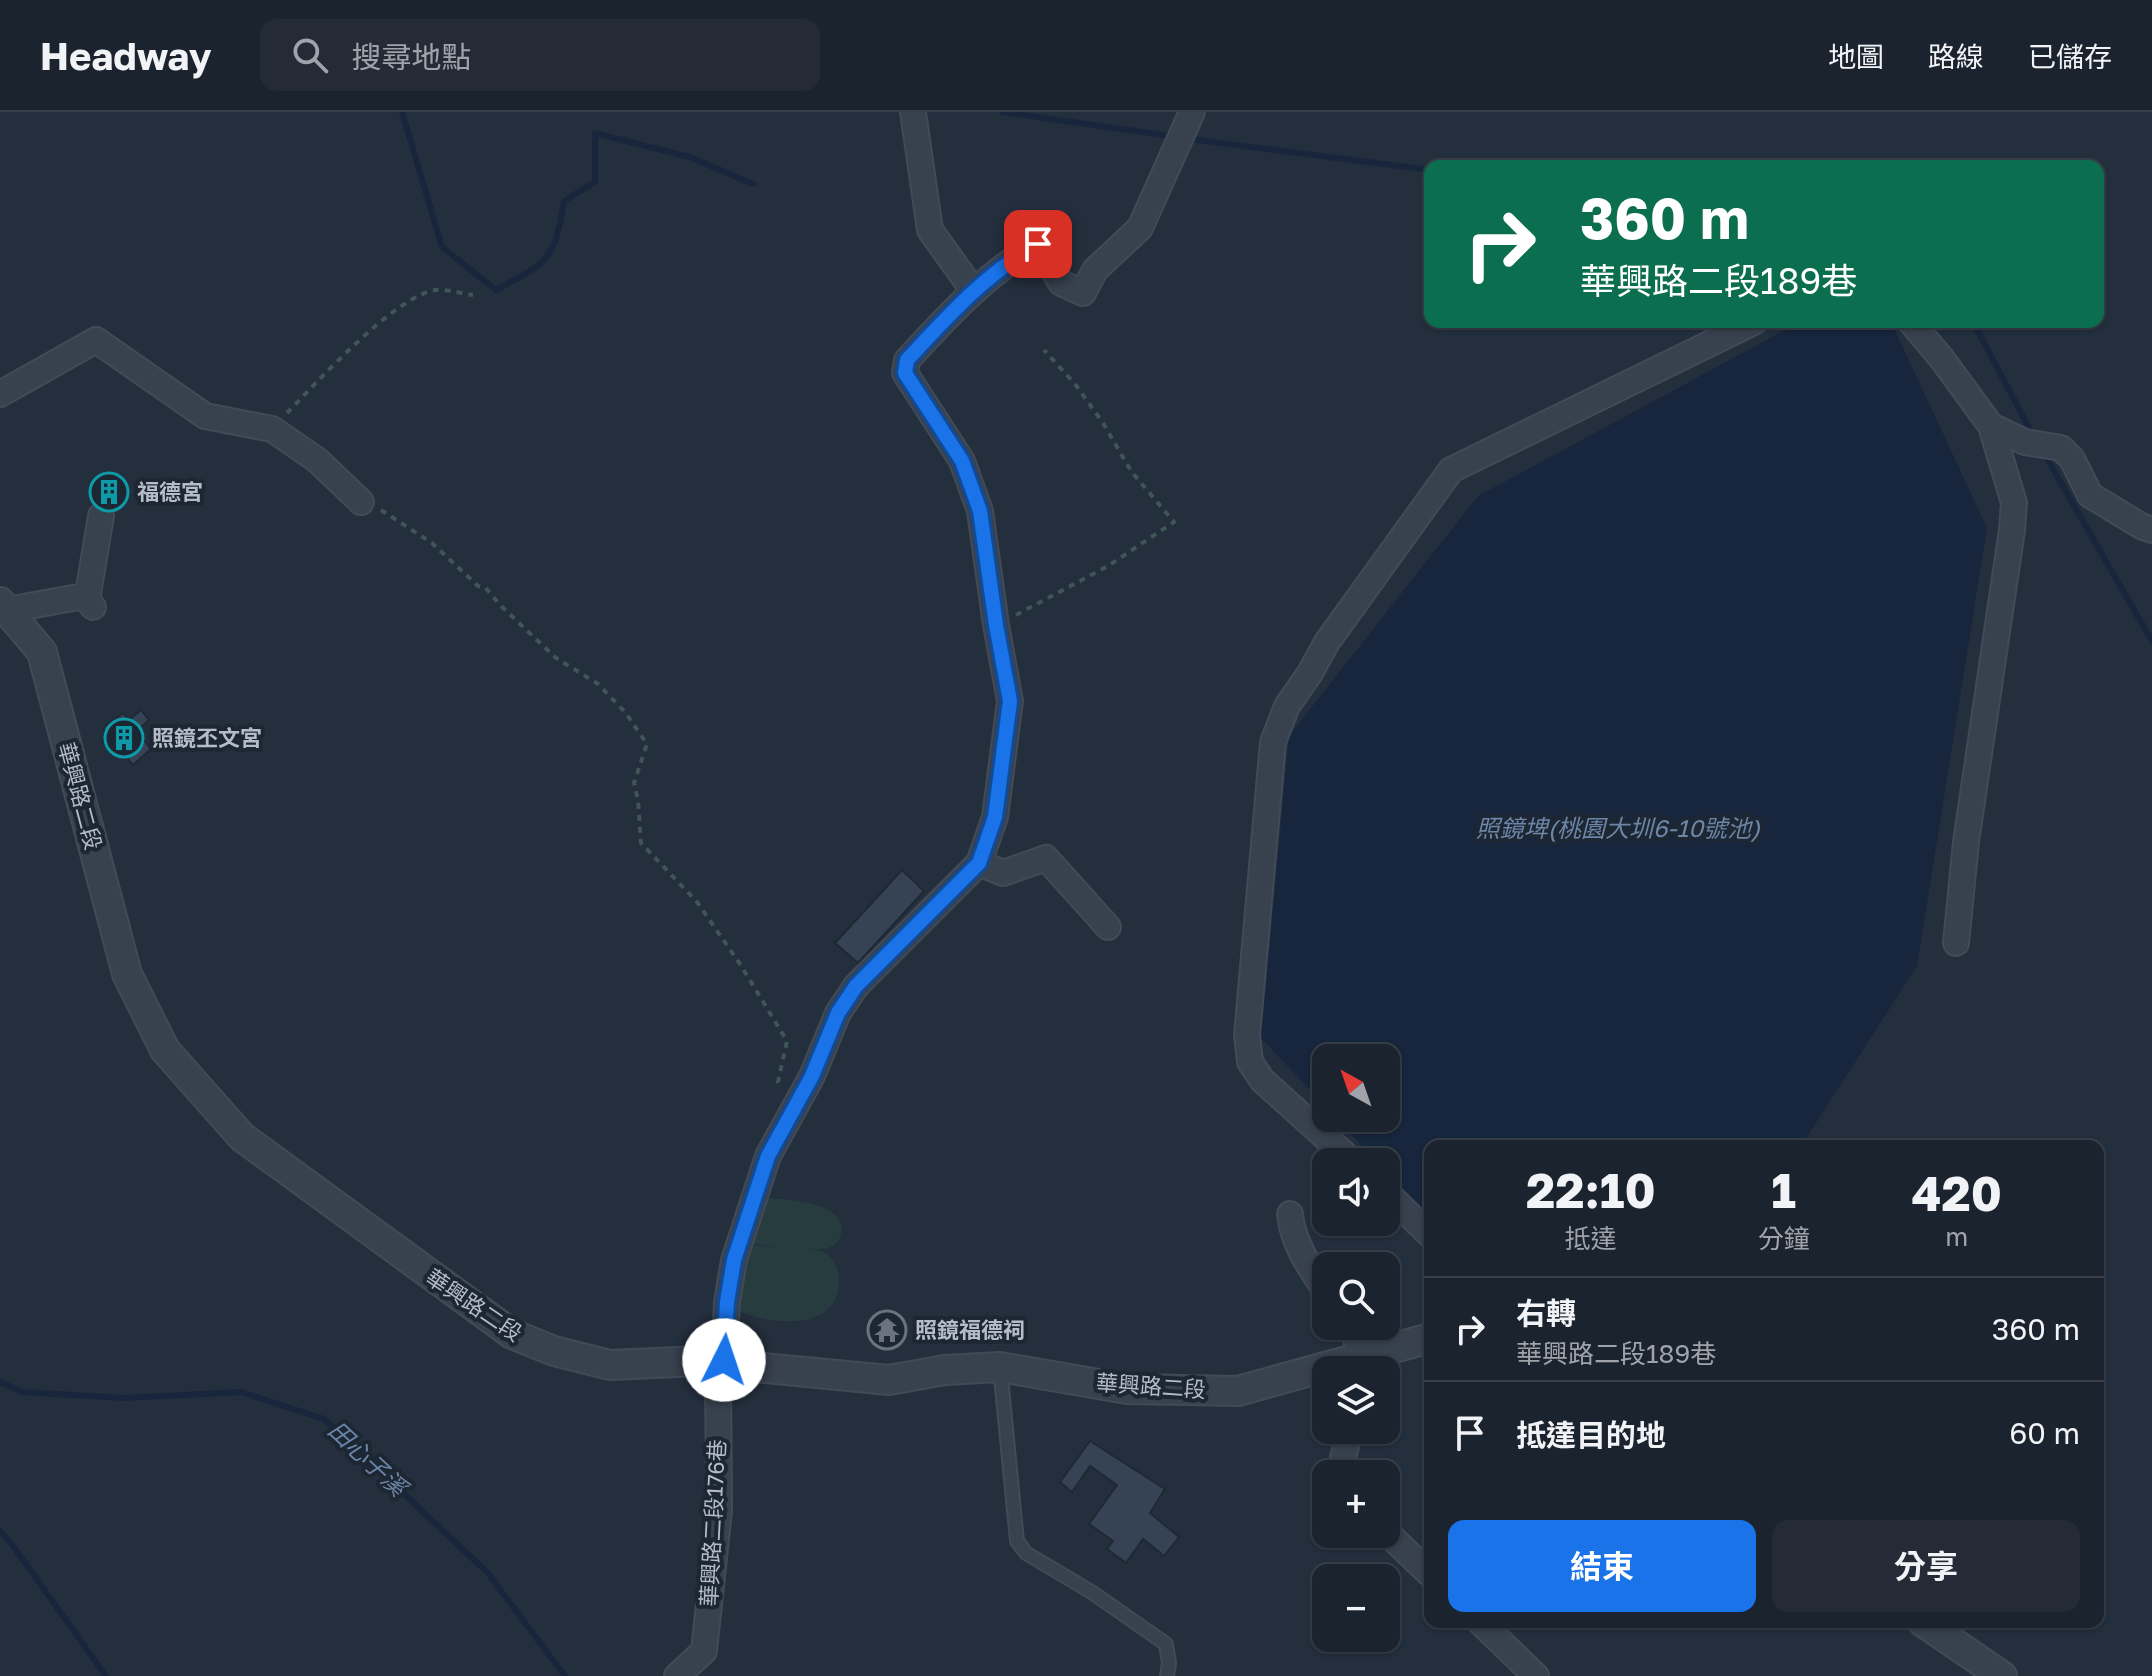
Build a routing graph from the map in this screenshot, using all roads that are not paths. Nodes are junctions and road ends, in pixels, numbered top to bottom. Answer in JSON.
{"nodes":[{"id":1,"x":913,"y":112,"type":"edge"},
{"id":2,"x":1192,"y":112,"type":"edge"},
{"id":3,"x":973,"y":290,"type":"junction"},
{"id":4,"x":1742,"y":328,"type":"edge"},
{"id":5,"x":1916,"y":328,"type":"edge"},
{"id":6,"x":0,"y":394,"type":"edge"},
{"id":7,"x":1991,"y":426,"type":"junction"},
{"id":8,"x":361,"y":502,"type":"road end"},
{"id":9,"x":101,"y":516,"type":"dead end"},
{"id":10,"x":2152,"y":530,"type":"edge"},
{"id":11,"x":4,"y":606,"type":"edge"},
{"id":12,"x":979,"y":863,"type":"junction"},
{"id":13,"x":1108,"y":927,"type":"dead end"},
{"id":14,"x":1956,"y":943,"type":"dead end"},
{"id":15,"x":1337,"y":1148,"type":"edge"},
{"id":16,"x":1400,"y":1206,"type":"edge"},
{"id":17,"x":1290,"y":1214,"type":"dead end"},
{"id":18,"x":1424,"y":1229,"type":"edge"},
{"id":19,"x":1312,"y":1271,"type":"edge"},
{"id":20,"x":1424,"y":1340,"type":"edge"},
{"id":21,"x":1371,"y":1356,"type":"edge"},
{"id":22,"x":724,"y":1360,"type":"junction"},
{"id":23,"x":1000,"y":1367,"type":"junction"},
{"id":24,"x":1312,"y":1372,"type":"edge"},
{"id":25,"x":1400,"y":1545,"type":"edge"},
{"id":26,"x":1424,"y":1568,"type":"edge"},
{"id":27,"x":1486,"y":1628,"type":"edge"},
{"id":28,"x":1932,"y":1628,"type":"edge"},
{"id":29,"x":677,"y":1676,"type":"edge"},
{"id":30,"x":1167,"y":1676,"type":"edge"},
{"id":31,"x":1536,"y":1676,"type":"edge"},
{"id":32,"x":2002,"y":1676,"type":"edge"}],
"edges":[{"from":1,"to":3,"type":"street"},
{"from":2,"to":3,"type":"street"},
{"from":3,"to":12,"type":"street"},
{"from":4,"to":15,"type":"street"},
{"from":5,"to":7,"type":"street"},
{"from":6,"to":8,"type":"street"},
{"from":7,"to":10,"type":"street"},
{"from":7,"to":14,"type":"street"},
{"from":9,"to":11,"type":"street"},
{"from":11,"to":22,"type":"street","name":"華興路二段"},
{"from":12,"to":13,"type":"street"},
{"from":12,"to":22,"type":"street","name":"華興路二段176巷"},
{"from":16,"to":18,"type":"street"},
{"from":17,"to":19,"type":"street"},
{"from":20,"to":21,"type":"street","name":"華興路二段"},
{"from":22,"to":23,"type":"street","name":"華興路二段"},
{"from":22,"to":29,"type":"street","name":"華興路二段176巷"},
{"from":23,"to":24,"type":"street","name":"華興路二段"},
{"from":23,"to":30,"type":"lane"},
{"from":25,"to":26,"type":"street"},
{"from":27,"to":31,"type":"street"},
{"from":28,"to":32,"type":"street"}]}
